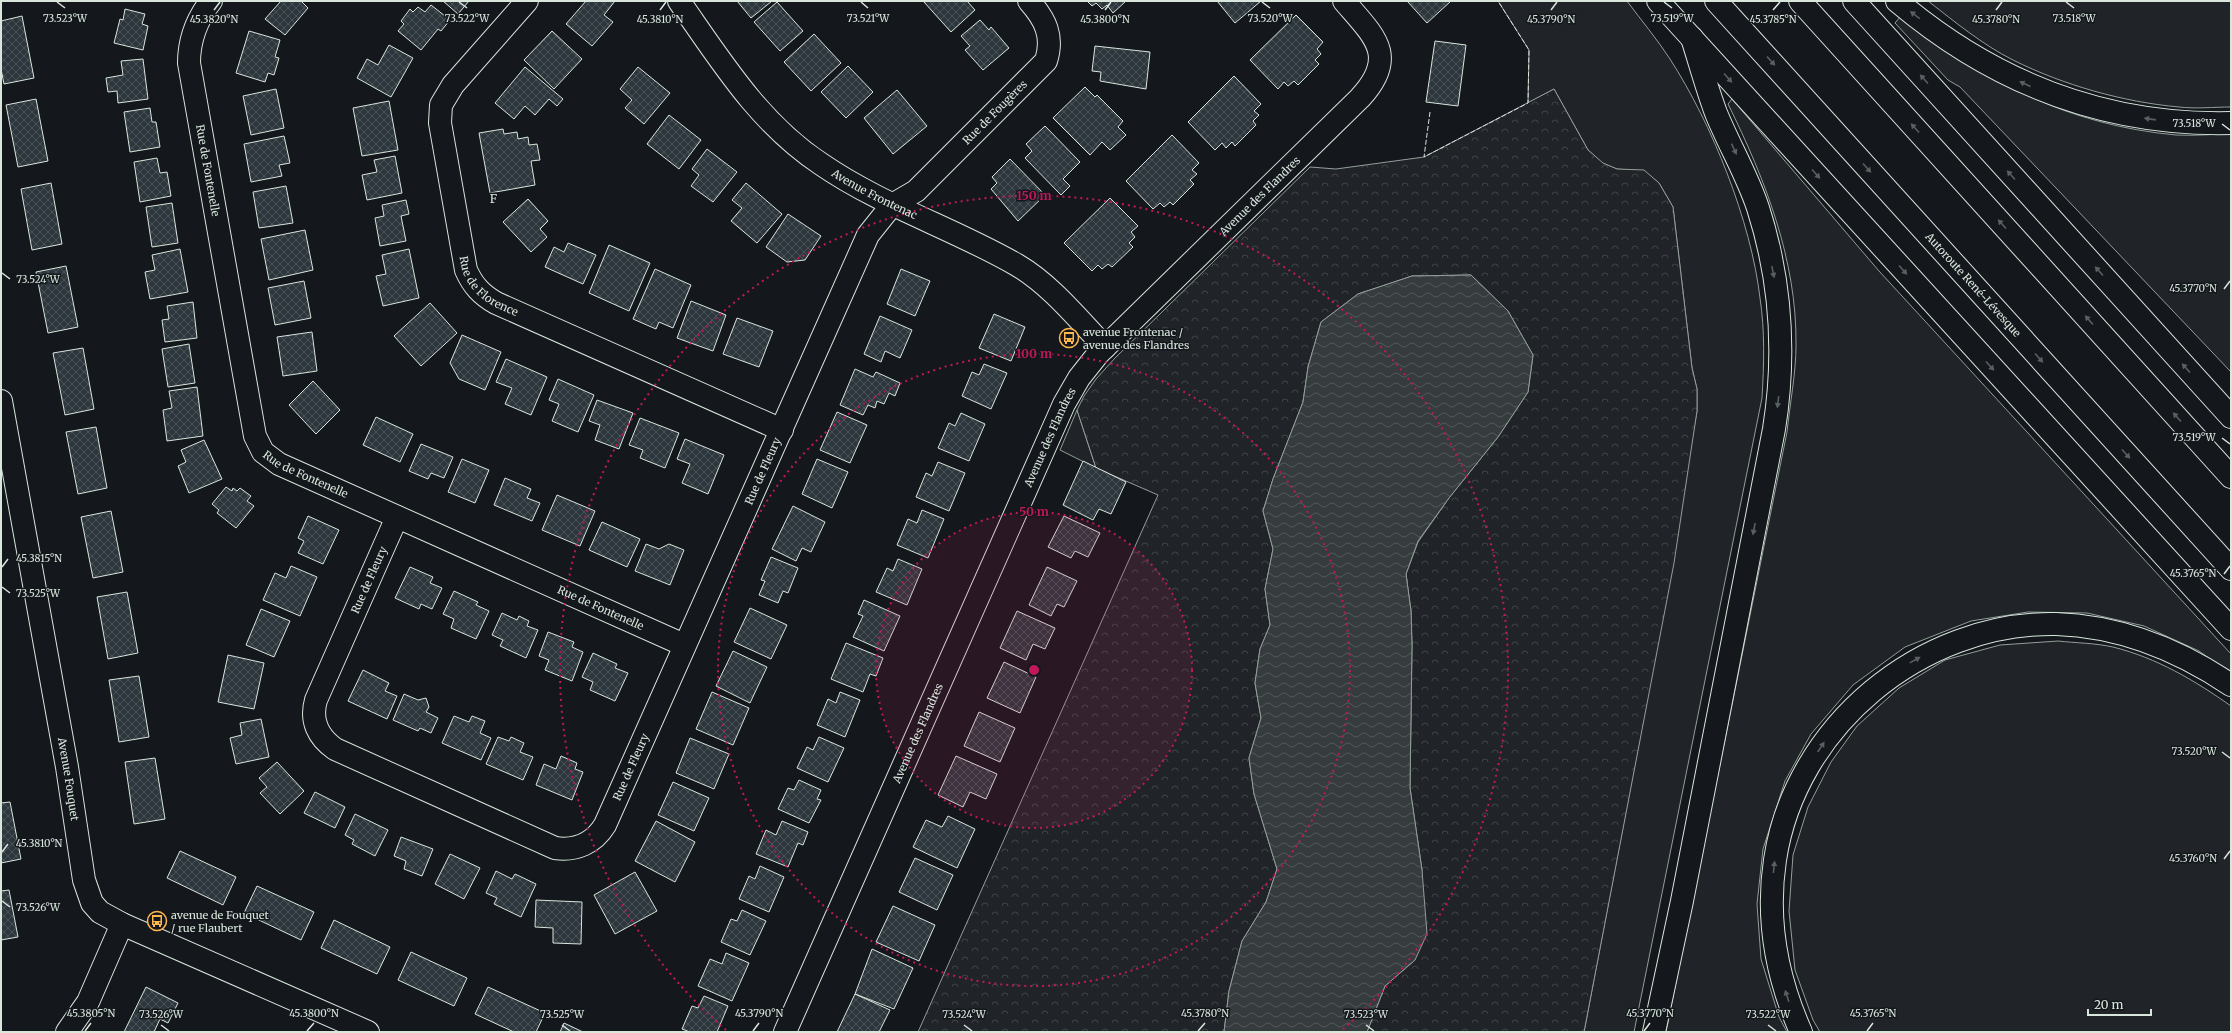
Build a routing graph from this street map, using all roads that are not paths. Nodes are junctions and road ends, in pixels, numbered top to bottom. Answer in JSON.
{"nodes":[{"id":1,"x":211,"y":1,"type":"edge"},
{"id":2,"x":527,"y":1,"type":"edge"},
{"id":3,"x":679,"y":1,"type":"edge"},
{"id":4,"x":1029,"y":1,"type":"edge"},
{"id":5,"x":1344,"y":1,"type":"edge"},
{"id":6,"x":1658,"y":1,"type":"edge"},
{"id":7,"x":1716,"y":1,"type":"edge"},
{"id":8,"x":1800,"y":1,"type":"edge"},
{"id":9,"x":1854,"y":1,"type":"edge"},
{"id":10,"x":1898,"y":1,"type":"edge"},
{"id":11,"x":1692,"y":38,"type":"junction"},
{"id":12,"x":2231,"y":123,"type":"edge"},
{"id":13,"x":892,"y":205,"type":"junction"},
{"id":14,"x":1105,"y":347,"type":"junction"},
{"id":15,"x":1,"y":401,"type":"edge"},
{"id":16,"x":2231,"y":417,"type":"edge"},
{"id":17,"x":782,"y":430,"type":"junction"},
{"id":18,"x":2231,"y":477,"type":"edge"},
{"id":19,"x":397,"y":517,"type":"junction"},
{"id":20,"x":2231,"y":569,"type":"edge"},
{"id":21,"x":2231,"y":629,"type":"edge"},
{"id":22,"x":684,"y":645,"type":"junction"},
{"id":23,"x":2231,"y":685,"type":"edge"},
{"id":24,"x":122,"y":924,"type":"junction"},
{"id":25,"x":342,"y":1027,"type":"edge"},
{"id":26,"x":67,"y":1032,"type":"edge"},
{"id":27,"x":368,"y":1032,"type":"edge"},
{"id":28,"x":785,"y":1032,"type":"edge"},
{"id":29,"x":1654,"y":1032,"type":"edge"},
{"id":30,"x":1801,"y":1032,"type":"edge"}],
"edges":[{"from":1,"to":19,"type":"main road","name":"Rue de Fontenelle"},
{"from":2,"to":17,"type":"main road","name":"Rue de Florence"},
{"from":3,"to":13,"type":"main road","name":"Avenue Frontenac"},
{"from":4,"to":13,"type":"main road","name":"Rue de Fougères"},
{"from":5,"to":14,"type":"main road","name":"Avenue des Flandres"},
{"from":6,"to":11,"type":"main road"},
{"from":7,"to":20,"type":"main road","name":"Autoroute René-Lévesque","one_way":true},
{"from":18,"to":8,"type":"main road","one_way":true},
{"from":16,"to":9,"type":"main road","one_way":true},
{"from":12,"to":10,"type":"main road","one_way":true},
{"from":11,"to":21,"type":"main road","one_way":true},
{"from":11,"to":29,"type":"main road","one_way":true},
{"from":13,"to":14,"type":"main road","name":"Avenue Frontenac"},
{"from":13,"to":17,"type":"main road","name":"Rue de Fleury"},
{"from":14,"to":28,"type":"main road","name":"Avenue des Flandres"},
{"from":15,"to":24,"type":"main road","name":"Avenue Fouquet"},
{"from":17,"to":22,"type":"main road","name":"Rue de Fleury"},
{"from":19,"to":22,"type":"main road","name":"Rue de Fontenelle"},
{"from":19,"to":22,"type":"main road","name":"Rue de Fleury"},
{"from":30,"to":23,"type":"main road","one_way":true},
{"from":24,"to":25,"type":"main road","name":"Avenue Fouquet"},
{"from":24,"to":26,"type":"main road"},
{"from":25,"to":27,"type":"main road","name":"Avenue Fouquet"}]}
